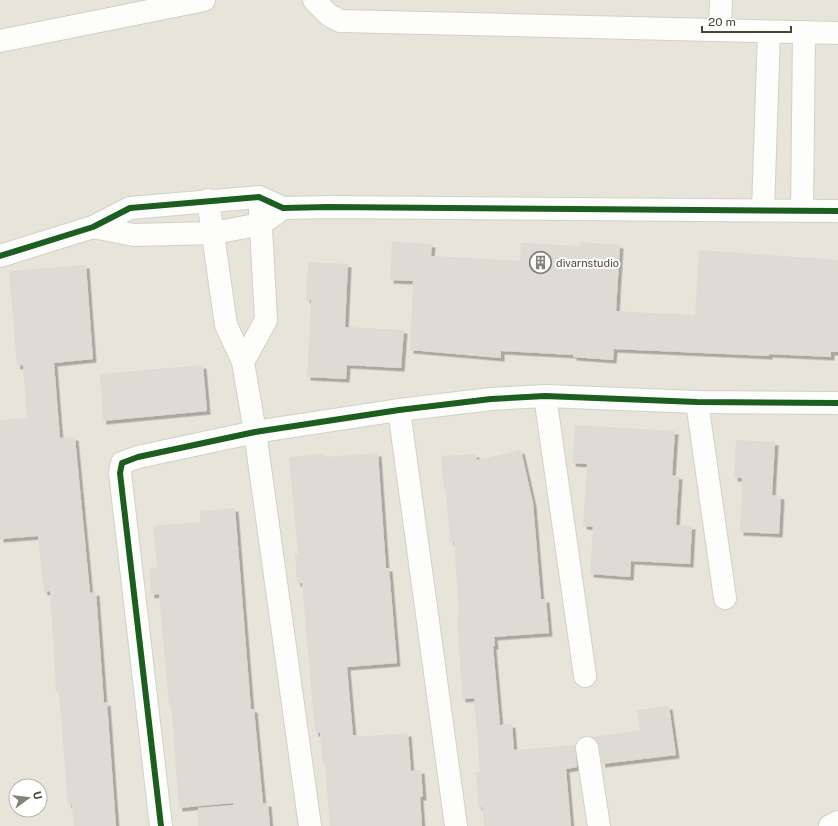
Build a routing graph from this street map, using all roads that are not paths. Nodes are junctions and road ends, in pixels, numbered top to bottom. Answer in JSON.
{"nodes":[{"id":1,"x":204,"y":0,"type":"edge"},
{"id":2,"x":314,"y":0,"type":"edge"},
{"id":3,"x":721,"y":0,"type":"edge"},
{"id":4,"x":720,"y":30,"type":"junction"},
{"id":5,"x":769,"y":32,"type":"junction"},
{"id":6,"x":804,"y":32,"type":"junction"},
{"id":7,"x":838,"y":33,"type":"edge"},
{"id":8,"x":0,"y":41,"type":"edge"},
{"id":9,"x":259,"y":197,"type":"junction"},
{"id":10,"x":208,"y":200,"type":"junction"},
{"id":11,"x":283,"y":208,"type":"junction"},
{"id":12,"x":763,"y":210,"type":"junction"},
{"id":13,"x":802,"y":210,"type":"junction"},
{"id":14,"x":838,"y":211,"type":"edge"},
{"id":15,"x":261,"y":224,"type":"junction"},
{"id":16,"x":93,"y":227,"type":"junction"},
{"id":17,"x":214,"y":233,"type":"junction"},
{"id":18,"x":0,"y":256,"type":"edge"},
{"id":19,"x":243,"y":362,"type":"junction"},
{"id":20,"x":545,"y":396,"type":"junction"},
{"id":21,"x":697,"y":402,"type":"junction"},
{"id":22,"x":838,"y":403,"type":"edge"},
{"id":23,"x":399,"y":410,"type":"junction"},
{"id":24,"x":255,"y":432,"type":"junction"},
{"id":25,"x":725,"y":598,"type":"dead end"},
{"id":26,"x":585,"y":676,"type":"dead end"},
{"id":27,"x":587,"y":748,"type":"dead end"},
{"id":28,"x":838,"y":822,"type":"edge"},
{"id":29,"x":161,"y":826,"type":"edge"},
{"id":30,"x":310,"y":826,"type":"edge"},
{"id":31,"x":456,"y":826,"type":"edge"},
{"id":32,"x":599,"y":826,"type":"edge"},
{"id":33,"x":830,"y":826,"type":"edge"}],
"edges":[{"from":1,"to":8,"type":"street"},
{"from":2,"to":4,"type":"street"},
{"from":3,"to":4,"type":"street"},
{"from":4,"to":5,"type":"street"},
{"from":5,"to":6,"type":"street"},
{"from":5,"to":12,"type":"street"},
{"from":6,"to":7,"type":"street"},
{"from":6,"to":13,"type":"street"},
{"from":9,"to":10,"type":"street"},
{"from":9,"to":11,"type":"street"},
{"from":9,"to":15,"type":"street"},
{"from":10,"to":16,"type":"street"},
{"from":10,"to":17,"type":"street"},
{"from":11,"to":12,"type":"street"},
{"from":11,"to":15,"type":"street"},
{"from":12,"to":13,"type":"street"},
{"from":13,"to":14,"type":"street"},
{"from":15,"to":17,"type":"street"},
{"from":15,"to":19,"type":"street"},
{"from":16,"to":17,"type":"street"},
{"from":16,"to":18,"type":"street"},
{"from":17,"to":19,"type":"street"},
{"from":19,"to":24,"type":"street"},
{"from":20,"to":21,"type":"street"},
{"from":20,"to":23,"type":"street"},
{"from":20,"to":26,"type":"street"},
{"from":21,"to":22,"type":"street"},
{"from":21,"to":25,"type":"street"},
{"from":23,"to":24,"type":"street"},
{"from":23,"to":31,"type":"street"},
{"from":24,"to":29,"type":"street"},
{"from":24,"to":30,"type":"street"},
{"from":27,"to":32,"type":"street"},
{"from":28,"to":33,"type":"street"}]}
